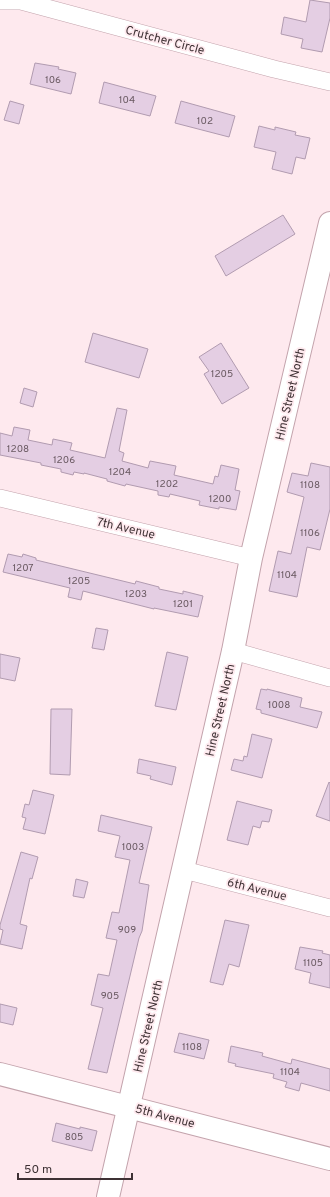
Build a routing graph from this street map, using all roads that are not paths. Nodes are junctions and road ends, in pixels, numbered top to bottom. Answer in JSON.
{"nodes":[{"id":1,"x":0,"y":1,"type":"edge"},
{"id":2,"x":330,"y":82,"type":"edge"},
{"id":3,"x":330,"y":223,"type":"edge"},
{"id":4,"x":0,"y":498,"type":"edge"},
{"id":5,"x":251,"y":558,"type":"junction"},
{"id":6,"x":233,"y":651,"type":"junction"},
{"id":7,"x":330,"y":678,"type":"edge"},
{"id":8,"x":184,"y":870,"type":"junction"},
{"id":9,"x":330,"y":908,"type":"edge"},
{"id":10,"x":0,"y":1074,"type":"edge"},
{"id":11,"x":129,"y":1107,"type":"junction"},
{"id":12,"x":330,"y":1159,"type":"edge"},
{"id":13,"x":108,"y":1197,"type":"edge"}],
"edges":[{"from":1,"to":2,"type":"street","name":"Crutcher Circle"},
{"from":3,"to":5,"type":"street","name":"Hine Street North"},
{"from":4,"to":5,"type":"street","name":"7th Avenue"},
{"from":5,"to":6,"type":"street","name":"Hine Street North"},
{"from":6,"to":7,"type":"street"},
{"from":6,"to":8,"type":"street","name":"Hine Street North"},
{"from":8,"to":9,"type":"street","name":"6th Avenue"},
{"from":8,"to":11,"type":"street","name":"Hine Street North"},
{"from":10,"to":11,"type":"street","name":"5th Avenue"},
{"from":11,"to":12,"type":"street","name":"5th Avenue"},
{"from":11,"to":13,"type":"street","name":"Hine Street North"}]}
